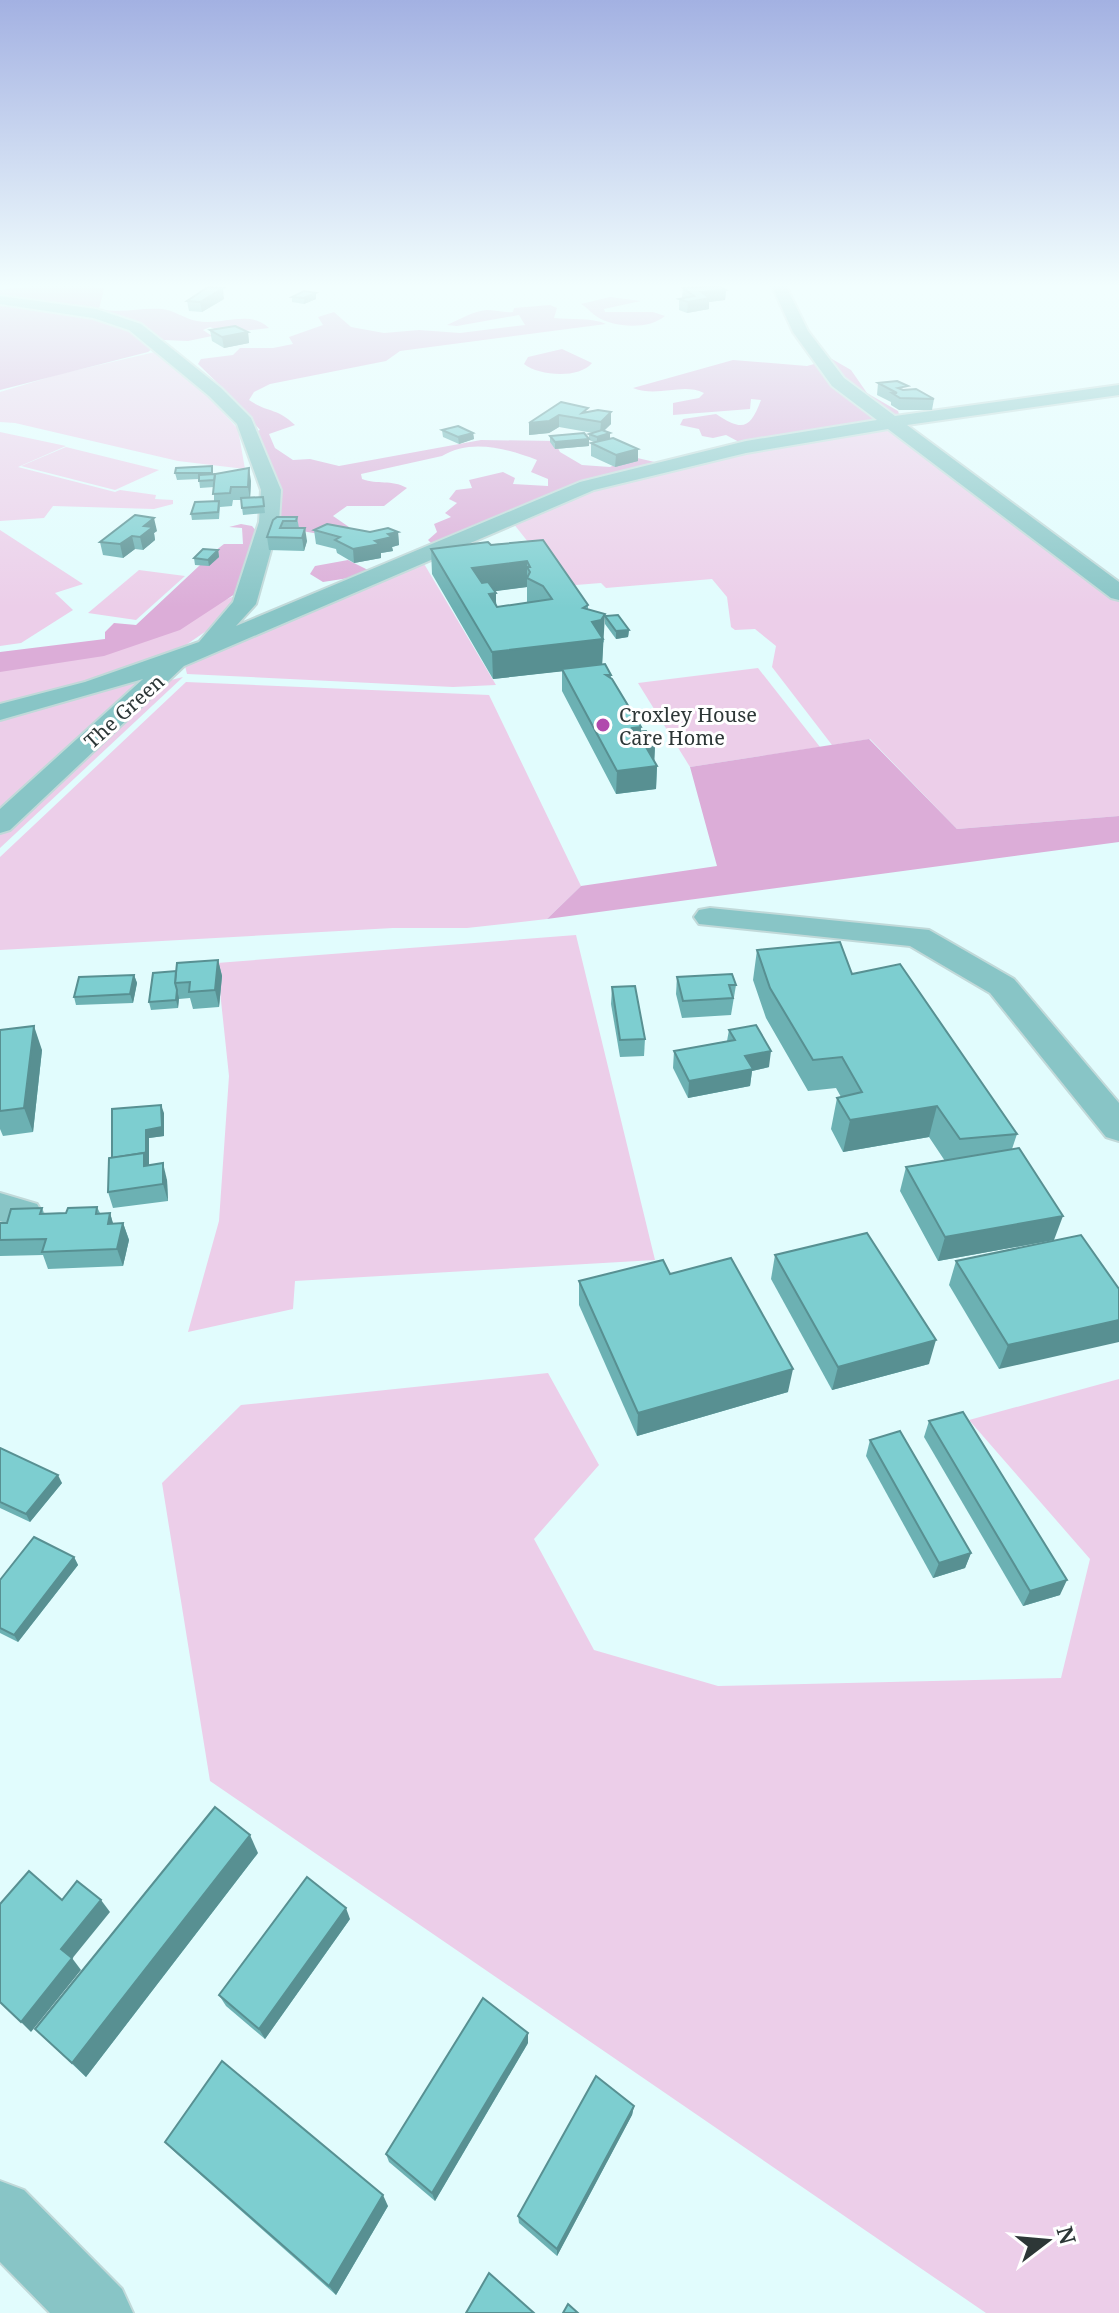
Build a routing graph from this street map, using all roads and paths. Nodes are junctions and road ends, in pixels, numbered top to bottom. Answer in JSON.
{"nodes":[{"id":1,"x":215,"y":392,"type":"edge"},
{"id":2,"x":854,"y":392,"type":"edge"},
{"id":3,"x":1106,"y":392,"type":"edge"},
{"id":4,"x":890,"y":423,"type":"junction"},
{"id":5,"x":267,"y":592,"type":"junction"},
{"id":6,"x":1119,"y":593,"type":"edge"},
{"id":7,"x":324,"y":598,"type":"junction"},
{"id":8,"x":192,"y":654,"type":"junction"},
{"id":9,"x":0,"y":712,"type":"edge"},
{"id":10,"x":0,"y":824,"type":"edge"},
{"id":11,"x":710,"y":917,"type":"dead end"},
{"id":12,"x":1119,"y":1128,"type":"edge"},
{"id":13,"x":0,"y":2214,"type":"edge"},
{"id":14,"x":98,"y":2313,"type":"edge"}],
"edges":[{"from":1,"to":5,"type":"street"},
{"from":2,"to":4,"type":"street"},
{"from":3,"to":4,"type":"street"},
{"from":4,"to":6,"type":"street"},
{"from":4,"to":7,"type":"street"},
{"from":5,"to":7,"type":"street"},
{"from":5,"to":8,"type":"street"},
{"from":7,"to":8,"type":"street"},
{"from":8,"to":9,"type":"street","name":"The Green"},
{"from":8,"to":10,"type":"street","name":"The Green"},
{"from":11,"to":12,"type":"street"},
{"from":13,"to":14,"type":"street"}]}
